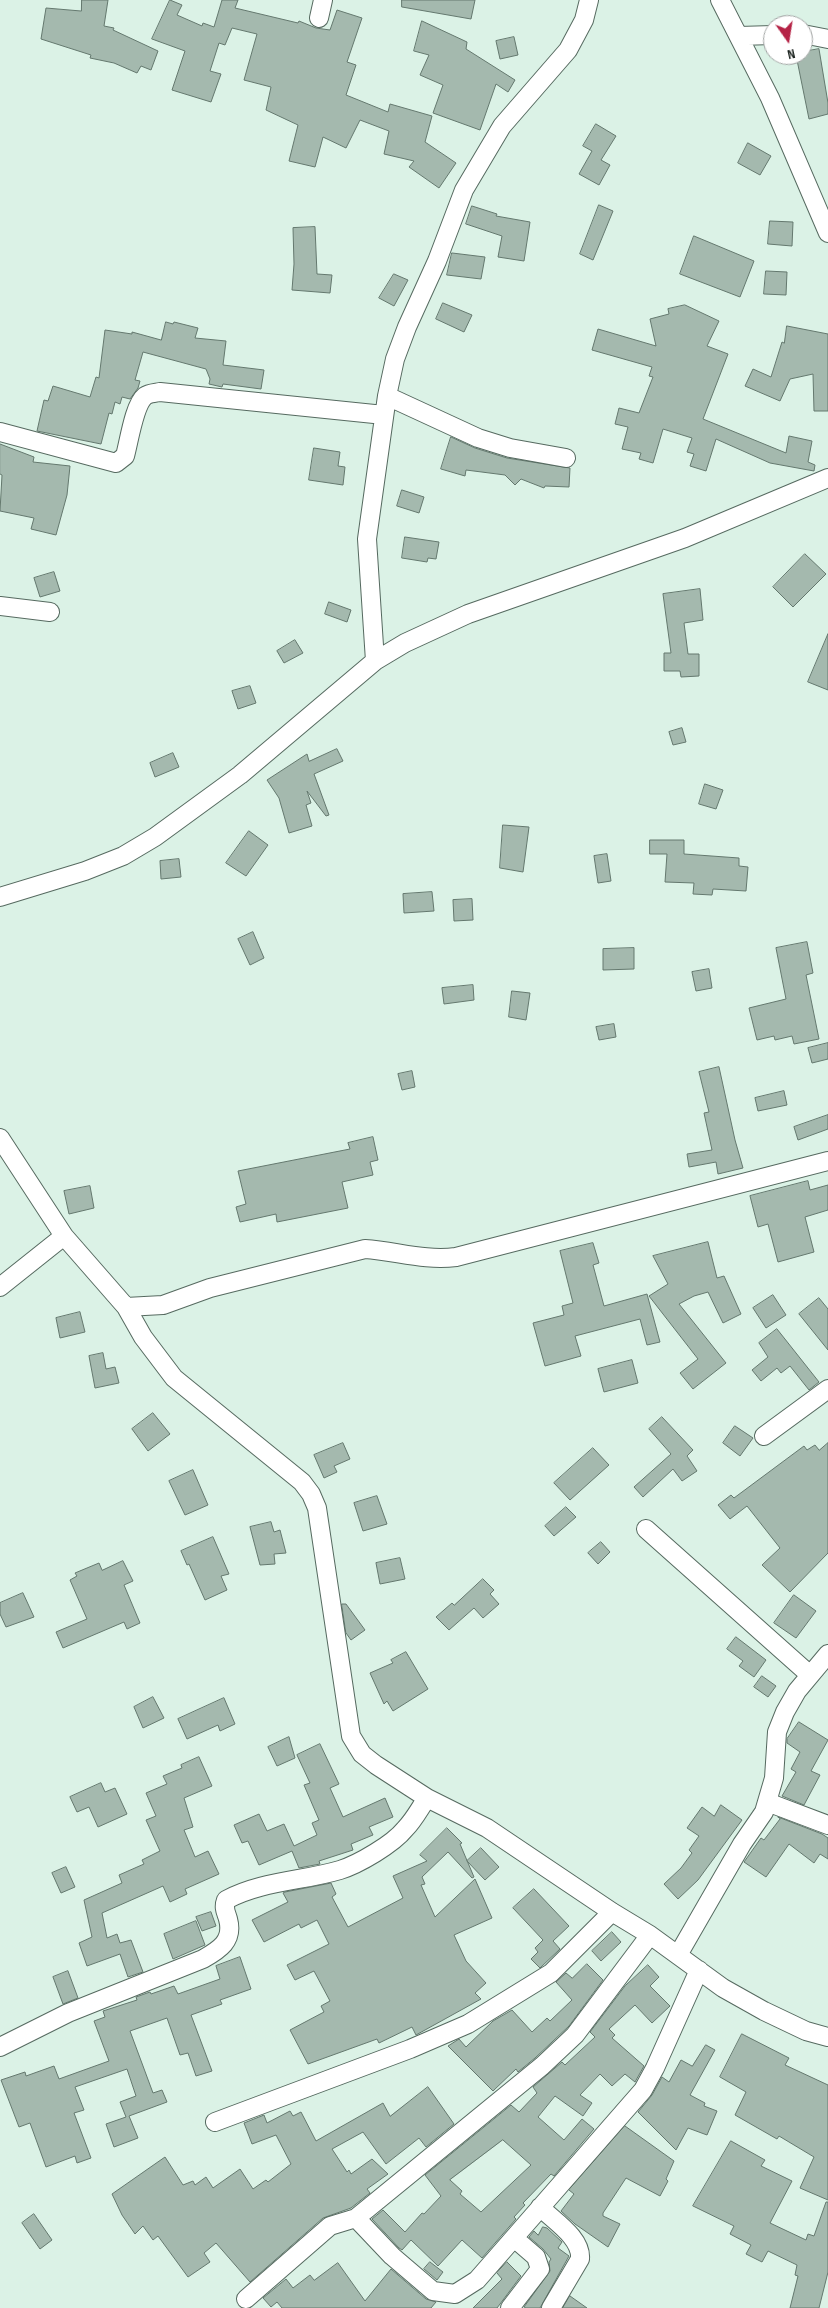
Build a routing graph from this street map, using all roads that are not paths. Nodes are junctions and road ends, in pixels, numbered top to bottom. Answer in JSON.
{"nodes":[{"id":1,"x":323,"y":0,"type":"edge"},
{"id":2,"x":589,"y":0,"type":"edge"},
{"id":3,"x":720,"y":0,"type":"edge"},
{"id":4,"x":319,"y":18,"type":"dead end"},
{"id":5,"x":763,"y":35,"type":"edge"},
{"id":6,"x":739,"y":36,"type":"junction"},
{"id":7,"x":813,"y":36,"type":"edge"},
{"id":8,"x":828,"y":39,"type":"edge"},
{"id":9,"x":828,"y":233,"type":"edge"},
{"id":10,"x":387,"y":396,"type":"junction"},
{"id":11,"x":384,"y":415,"type":"junction"},
{"id":12,"x":0,"y":432,"type":"edge"},
{"id":13,"x":566,"y":458,"type":"dead end"},
{"id":14,"x":828,"y":478,"type":"edge"},
{"id":15,"x":0,"y":606,"type":"edge"},
{"id":16,"x":50,"y":612,"type":"dead end"},
{"id":17,"x":375,"y":661,"type":"junction"},
{"id":18,"x":0,"y":897,"type":"edge"},
{"id":19,"x":0,"y":1138,"type":"edge"},
{"id":20,"x":828,"y":1161,"type":"edge"},
{"id":21,"x":64,"y":1236,"type":"junction"},
{"id":22,"x":0,"y":1287,"type":"edge"},
{"id":23,"x":126,"y":1307,"type":"junction"},
{"id":24,"x":828,"y":1389,"type":"edge"},
{"id":25,"x":764,"y":1436,"type":"dead end"},
{"id":26,"x":646,"y":1529,"type":"dead end"},
{"id":27,"x":828,"y":1654,"type":"edge"},
{"id":28,"x":810,"y":1675,"type":"junction"},
{"id":29,"x":427,"y":1798,"type":"junction"},
{"id":30,"x":767,"y":1802,"type":"junction"},
{"id":31,"x":828,"y":1825,"type":"edge"},
{"id":32,"x":612,"y":1912,"type":"junction"},
{"id":33,"x":650,"y":1935,"type":"junction"},
{"id":34,"x":678,"y":1955,"type":"junction"},
{"id":35,"x":699,"y":1970,"type":"junction"},
{"id":36,"x":828,"y":2037,"type":"edge"},
{"id":37,"x":0,"y":2047,"type":"edge"},
{"id":38,"x":216,"y":2122,"type":"dead end"},
{"id":39,"x":540,"y":2207,"type":"junction"},
{"id":40,"x":356,"y":2218,"type":"junction"},
{"id":41,"x":514,"y":2238,"type":"junction"},
{"id":42,"x":246,"y":2299,"type":"dead end"},
{"id":43,"x":510,"y":2308,"type":"edge"},
{"id":44,"x":551,"y":2308,"type":"edge"}],
"edges":[{"from":1,"to":4,"type":"street"},
{"from":2,"to":10,"type":"street"},
{"from":3,"to":6,"type":"street"},
{"from":5,"to":6,"type":"street"},
{"from":6,"to":9,"type":"street"},
{"from":7,"to":8,"type":"street"},
{"from":10,"to":11,"type":"street"},
{"from":10,"to":13,"type":"street"},
{"from":11,"to":12,"type":"street"},
{"from":11,"to":17,"type":"street"},
{"from":14,"to":17,"type":"street"},
{"from":15,"to":16,"type":"street"},
{"from":17,"to":18,"type":"street"},
{"from":19,"to":21,"type":"street"},
{"from":20,"to":23,"type":"street"},
{"from":21,"to":22,"type":"street"},
{"from":21,"to":23,"type":"street"},
{"from":23,"to":29,"type":"street"},
{"from":24,"to":25,"type":"street"},
{"from":26,"to":28,"type":"street"},
{"from":27,"to":28,"type":"street"},
{"from":28,"to":30,"type":"street"},
{"from":29,"to":32,"type":"street"},
{"from":29,"to":37,"type":"street"},
{"from":30,"to":31,"type":"street"},
{"from":30,"to":34,"type":"street"},
{"from":32,"to":33,"type":"street"},
{"from":32,"to":38,"type":"street"},
{"from":33,"to":34,"type":"street"},
{"from":33,"to":40,"type":"street"},
{"from":34,"to":35,"type":"street"},
{"from":35,"to":36,"type":"street"},
{"from":35,"to":39,"type":"street"},
{"from":39,"to":41,"type":"street"},
{"from":39,"to":44,"type":"street"},
{"from":40,"to":41,"type":"street"},
{"from":40,"to":42,"type":"street"},
{"from":41,"to":43,"type":"street"}]}
